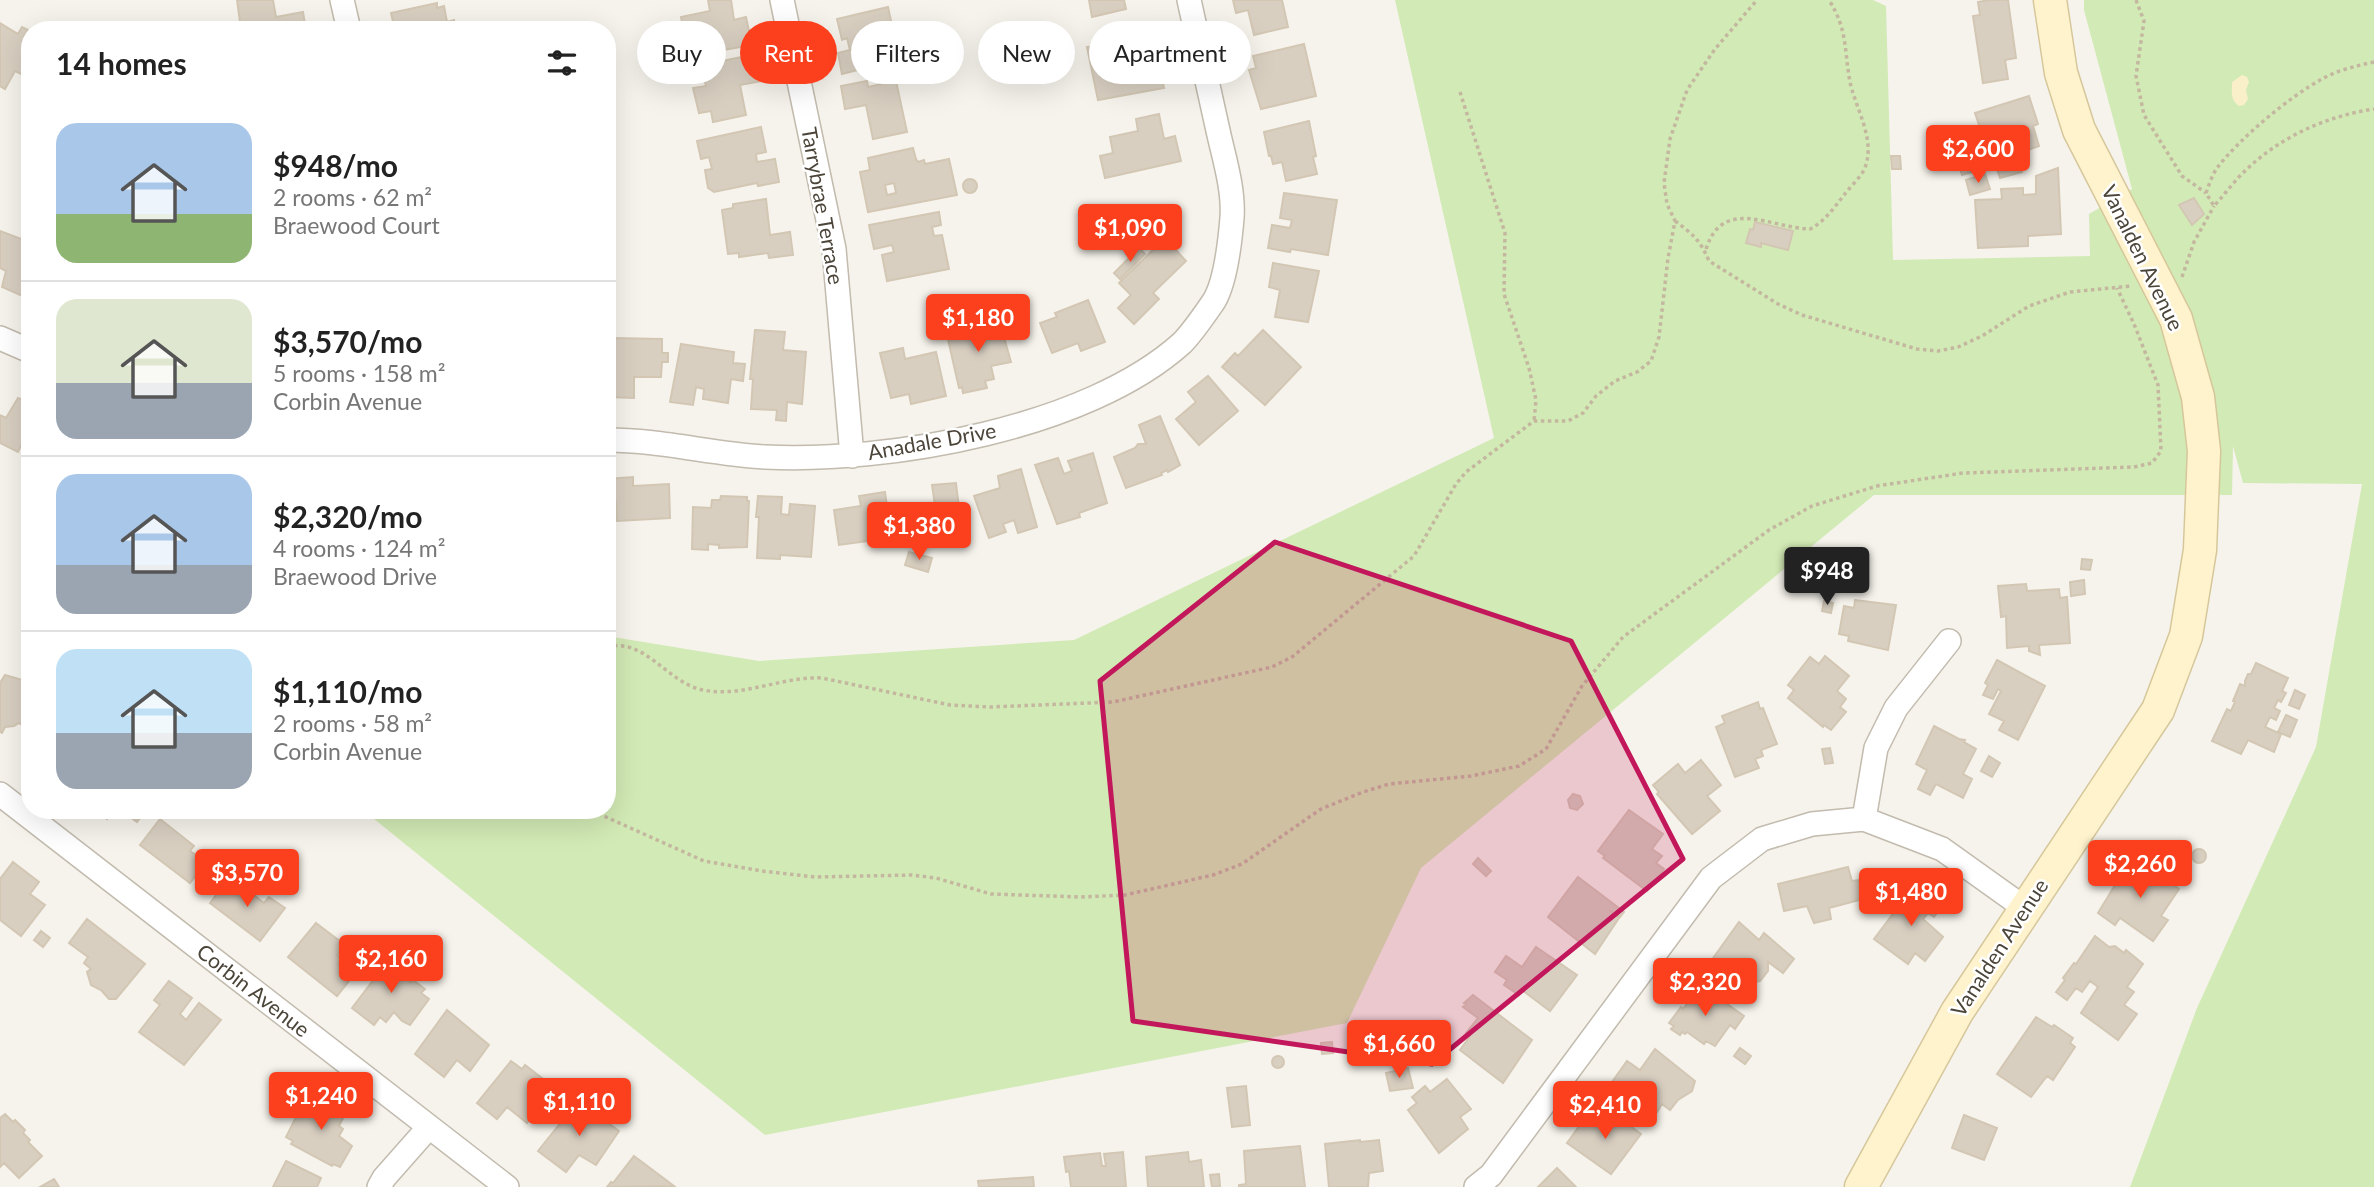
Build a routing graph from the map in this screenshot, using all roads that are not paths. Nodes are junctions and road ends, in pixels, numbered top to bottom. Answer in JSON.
{"nodes":[{"id":1,"x":342,"y":0,"type":"edge"},
{"id":2,"x":782,"y":0,"type":"edge"},
{"id":3,"x":1189,"y":0,"type":"edge"},
{"id":4,"x":2050,"y":0,"type":"edge"},
{"id":5,"x":347,"y":21,"type":"edge"},
{"id":6,"x":0,"y":338,"type":"edge"},
{"id":7,"x":21,"y":347,"type":"edge"},
{"id":8,"x":616,"y":440,"type":"edge"},
{"id":9,"x":852,"y":456,"type":"junction"},
{"id":10,"x":1949,"y":641,"type":"dead end"},
{"id":11,"x":0,"y":794,"type":"edge"},
{"id":12,"x":21,"y":810,"type":"edge"},
{"id":13,"x":32,"y":819,"type":"edge"},
{"id":14,"x":1864,"y":819,"type":"junction"},
{"id":15,"x":2026,"y":909,"type":"junction"},
{"id":16,"x":429,"y":1127,"type":"junction"},
{"id":17,"x":379,"y":1187,"type":"edge"},
{"id":18,"x":507,"y":1187,"type":"edge"},
{"id":19,"x":1476,"y":1187,"type":"edge"},
{"id":20,"x":1861,"y":1187,"type":"edge"}],
"edges":[{"from":1,"to":5,"type":"street"},
{"from":2,"to":9,"type":"street","name":"Tarrybrae Terrace"},
{"from":3,"to":9,"type":"street","name":"Anadale Drive"},
{"from":4,"to":15,"type":"main road","name":"Vanalden Avenue"},
{"from":6,"to":7,"type":"street"},
{"from":8,"to":9,"type":"street","name":"Anadale Drive"},
{"from":10,"to":14,"type":"street"},
{"from":11,"to":12,"type":"street","name":"Corbin Avenue"},
{"from":13,"to":16,"type":"street","name":"Corbin Avenue"},
{"from":14,"to":15,"type":"street"},
{"from":14,"to":19,"type":"street"},
{"from":15,"to":20,"type":"main road","name":"Vanalden Avenue"},
{"from":16,"to":17,"type":"street"},
{"from":16,"to":18,"type":"street","name":"Corbin Avenue"}]}
